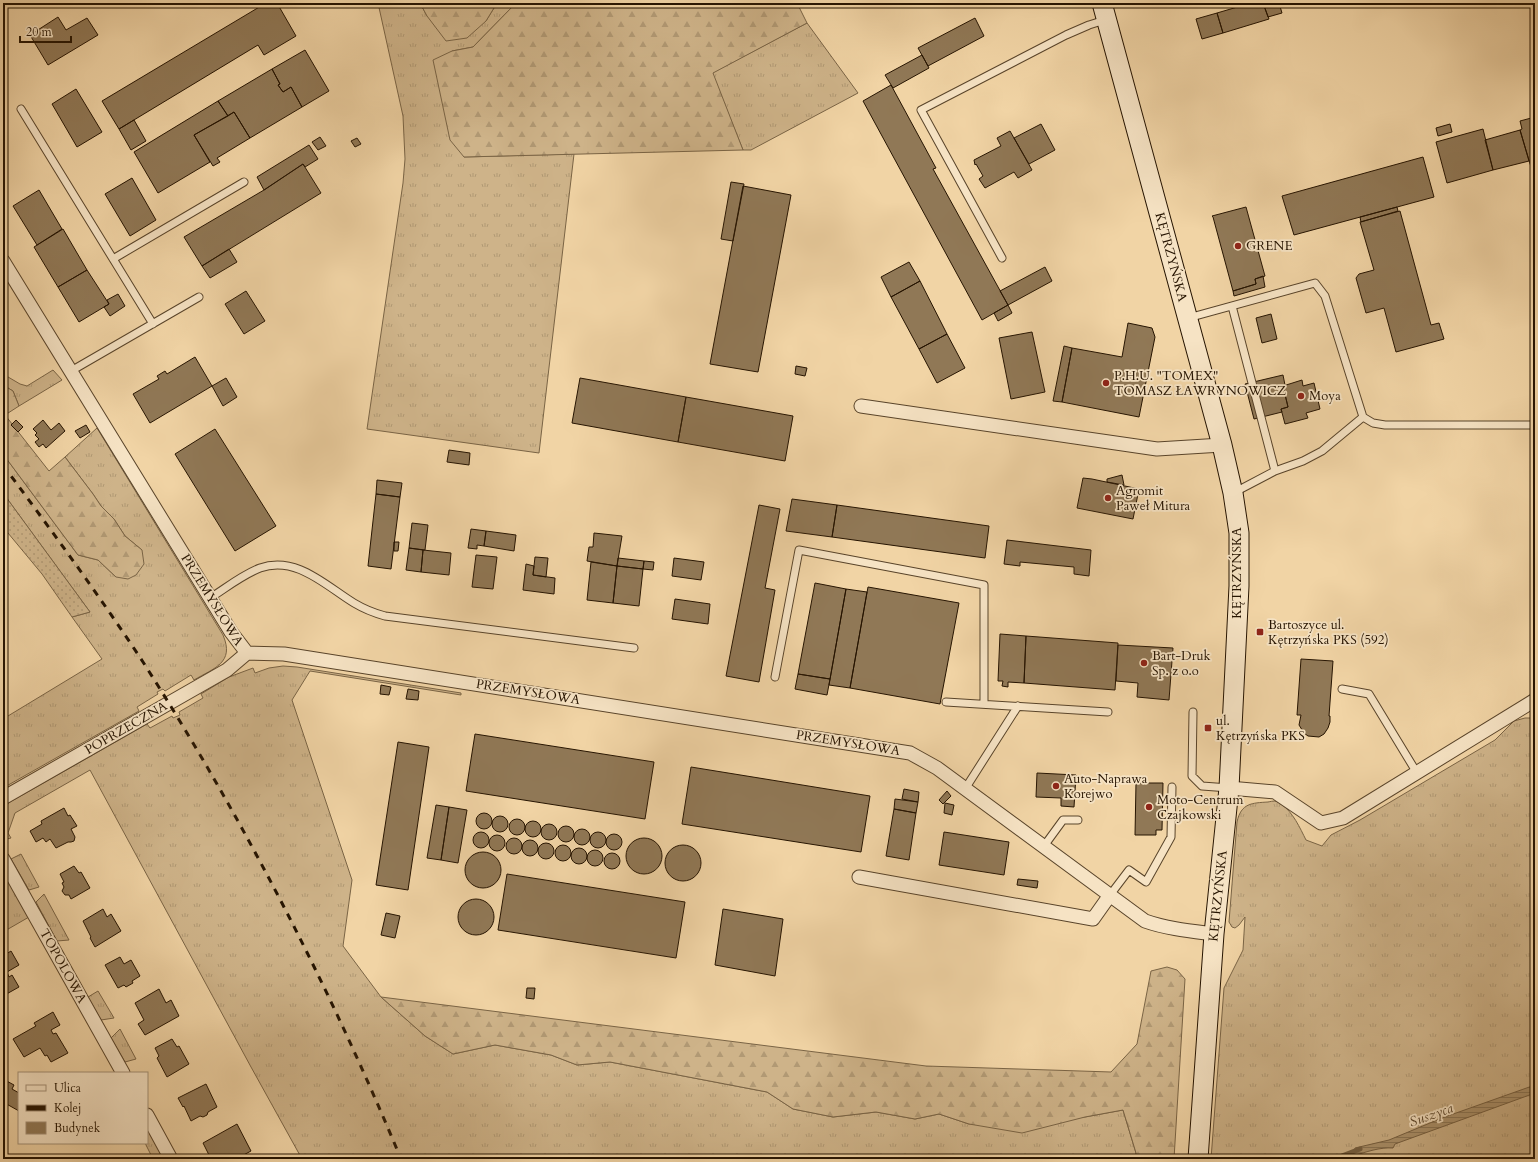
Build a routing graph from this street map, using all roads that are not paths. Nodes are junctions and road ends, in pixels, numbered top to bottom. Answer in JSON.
{"nodes":[{"id":1,"x":1104,"y":11,"type":"edge"},
{"id":2,"x":21,"y":109,"type":"dead end"},
{"id":3,"x":244,"y":182,"type":"dead end"},
{"id":4,"x":1002,"y":258,"type":"dead end"},
{"id":5,"x":113,"y":259,"type":"junction"},
{"id":6,"x":3,"y":261,"type":"edge"},
{"id":7,"x":199,"y":297,"type":"dead end"},
{"id":8,"x":1232,"y":306,"type":"junction"},
{"id":9,"x":1188,"y":318,"type":"junction"},
{"id":10,"x":153,"y":324,"type":"junction"},
{"id":11,"x":71,"y":371,"type":"junction"},
{"id":12,"x":861,"y":406,"type":"dead end"},
{"id":13,"x":1363,"y":417,"type":"junction"},
{"id":14,"x":1535,"y":425,"type":"edge"},
{"id":15,"x":1222,"y":445,"type":"junction"},
{"id":16,"x":1275,"y":471,"type":"junction"},
{"id":17,"x":1233,"y":493,"type":"junction"},
{"id":18,"x":210,"y":598,"type":"junction"},
{"id":19,"x":634,"y":648,"type":"dead end"},
{"id":20,"x":247,"y":653,"type":"junction"},
{"id":21,"x":775,"y":677,"type":"dead end"},
{"id":22,"x":1342,"y":689,"type":"dead end"},
{"id":23,"x":1535,"y":700,"type":"edge"},
{"id":24,"x":946,"y":702,"type":"dead end"},
{"id":25,"x":984,"y":704,"type":"junction"},
{"id":26,"x":1018,"y":706,"type":"junction"},
{"id":27,"x":1108,"y":712,"type":"dead end"},
{"id":28,"x":1193,"y":712,"type":"dead end"},
{"id":29,"x":1417,"y":773,"type":"junction"},
{"id":30,"x":1172,"y":787,"type":"dead end"},
{"id":31,"x":1229,"y":788,"type":"junction"},
{"id":32,"x":965,"y":789,"type":"junction"},
{"id":33,"x":3,"y":798,"type":"edge"},
{"id":34,"x":1078,"y":820,"type":"dead end"},
{"id":35,"x":1044,"y":846,"type":"junction"},
{"id":36,"x":3,"y":859,"type":"edge"},
{"id":37,"x":859,"y":876,"type":"dead end"},
{"id":38,"x":1110,"y":895,"type":"junction"},
{"id":39,"x":1214,"y":934,"type":"junction"},
{"id":40,"x":122,"y":1072,"type":"edge"},
{"id":41,"x":148,"y":1118,"type":"edge"},
{"id":42,"x":171,"y":1159,"type":"edge"},
{"id":43,"x":1198,"y":1159,"type":"edge"}],
"edges":[{"from":1,"to":4,"type":"lane"},
{"from":1,"to":9,"type":"main road","name":"KĘTRZYŃSKA"},
{"from":2,"to":5,"type":"lane"},
{"from":3,"to":5,"type":"lane"},
{"from":5,"to":10,"type":"lane"},
{"from":6,"to":11,"type":"street","name":"PRZEMYSŁOWA"},
{"from":7,"to":10,"type":"lane"},
{"from":8,"to":9,"type":"lane"},
{"from":8,"to":13,"type":"lane"},
{"from":8,"to":16,"type":"lane"},
{"from":9,"to":15,"type":"main road","name":"KĘTRZYŃSKA"},
{"from":10,"to":11,"type":"lane"},
{"from":11,"to":18,"type":"street","name":"PRZEMYSŁOWA"},
{"from":12,"to":15,"type":"street"},
{"from":13,"to":14,"type":"lane"},
{"from":13,"to":16,"type":"lane"},
{"from":15,"to":17,"type":"main road","name":"KĘTRZYŃSKA"},
{"from":16,"to":17,"type":"lane"},
{"from":17,"to":31,"type":"main road","name":"KĘTRZYŃSKA"},
{"from":18,"to":19,"type":"lane"},
{"from":18,"to":20,"type":"street","name":"PRZEMYSŁOWA"},
{"from":20,"to":32,"type":"street","name":"PRZEMYSŁOWA"},
{"from":20,"to":33,"type":"street","name":"POPRZECZNA"},
{"from":21,"to":25,"type":"lane"},
{"from":22,"to":29,"type":"lane"},
{"from":23,"to":29,"type":"street"},
{"from":24,"to":25,"type":"lane"},
{"from":25,"to":26,"type":"lane"},
{"from":26,"to":27,"type":"lane"},
{"from":26,"to":32,"type":"lane"},
{"from":28,"to":31,"type":"lane"},
{"from":29,"to":31,"type":"street"},
{"from":30,"to":38,"type":"lane"},
{"from":31,"to":39,"type":"main road","name":"KĘTRZYŃSKA"},
{"from":32,"to":35,"type":"street","name":"PRZEMYSŁOWA"},
{"from":34,"to":35,"type":"lane"},
{"from":35,"to":38,"type":"street","name":"PRZEMYSŁOWA"},
{"from":36,"to":40,"type":"street","name":"TOPOLOWA"},
{"from":37,"to":38,"type":"street"},
{"from":38,"to":39,"type":"street","name":"PRZEMYSŁOWA"},
{"from":39,"to":43,"type":"main road","name":"KĘTRZYŃSKA"},
{"from":41,"to":42,"type":"street"}]}
